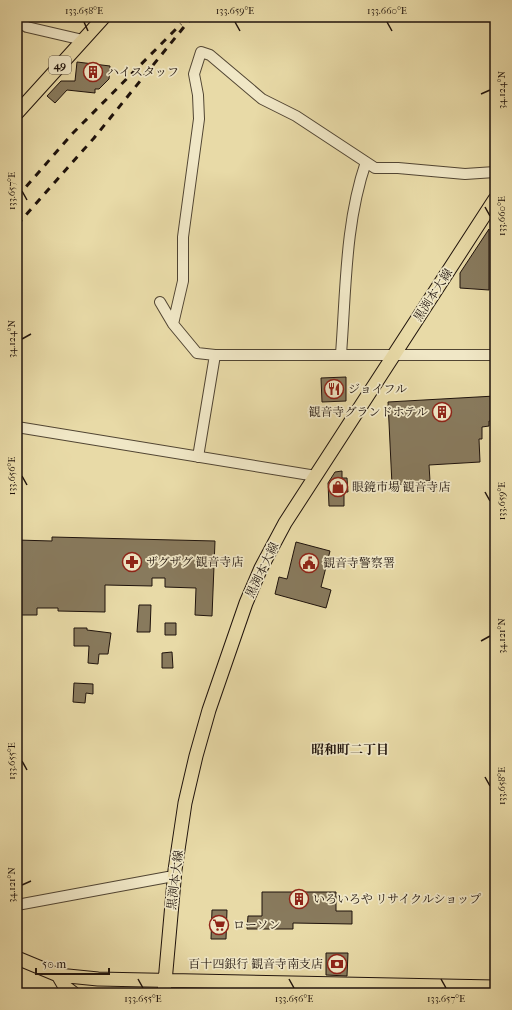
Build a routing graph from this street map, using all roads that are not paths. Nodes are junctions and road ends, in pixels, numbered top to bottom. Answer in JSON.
{"nodes":[{"id":1,"x":104,"y":17,"type":"edge"},
{"id":2,"x":18,"y":22,"type":"edge"},
{"id":3,"x":83,"y":40,"type":"junction"},
{"id":4,"x":17,"y":113,"type":"edge"},
{"id":5,"x":366,"y":162,"type":"junction"},
{"id":6,"x":495,"y":172,"type":"edge"},
{"id":7,"x":495,"y":199,"type":"edge"},
{"id":8,"x":160,"y":302,"type":"dead end"},
{"id":9,"x":173,"y":324,"type":"junction"},
{"id":10,"x":341,"y":354,"type":"junction"},
{"id":11,"x":215,"y":355,"type":"junction"},
{"id":12,"x":394,"y":355,"type":"junction"},
{"id":13,"x":495,"y":355,"type":"edge"},
{"id":14,"x":17,"y":427,"type":"edge"},
{"id":15,"x":198,"y":457,"type":"junction"},
{"id":16,"x":316,"y":476,"type":"junction"},
{"id":17,"x":168,"y":877,"type":"dead end"},
{"id":18,"x":17,"y":905,"type":"edge"},
{"id":19,"x":17,"y":958,"type":"edge"},
{"id":20,"x":58,"y":975,"type":"junction"},
{"id":21,"x":495,"y":986,"type":"edge"},
{"id":22,"x":164,"y":987,"type":"edge"},
{"id":23,"x":371,"y":989,"type":"edge"},
{"id":24,"x":73,"y":993,"type":"edge"}],
"edges":[{"from":1,"to":3,"type":"main road","number":"49"},
{"from":2,"to":3,"type":"street"},
{"from":3,"to":4,"type":"main road","number":"49"},
{"from":5,"to":6,"type":"street"},
{"from":5,"to":9,"type":"street"},
{"from":5,"to":10,"type":"street"},
{"from":7,"to":12,"type":"main road","name":"黒渕本大線"},
{"from":8,"to":9,"type":"street"},
{"from":9,"to":11,"type":"street"},
{"from":10,"to":11,"type":"street"},
{"from":10,"to":12,"type":"street"},
{"from":11,"to":15,"type":"street"},
{"from":12,"to":13,"type":"street"},
{"from":12,"to":16,"type":"main road","name":"黒渕本大線"},
{"from":14,"to":15,"type":"street"},
{"from":15,"to":16,"type":"street"},
{"from":16,"to":22,"type":"main road","name":"黒渕本大線"},
{"from":17,"to":18,"type":"street"},
{"from":19,"to":20,"type":"main road"},
{"from":20,"to":22,"type":"main road"},
{"from":20,"to":24,"type":"main road"},
{"from":21,"to":23,"type":"main road"},
{"from":22,"to":23,"type":"main road"}]}
